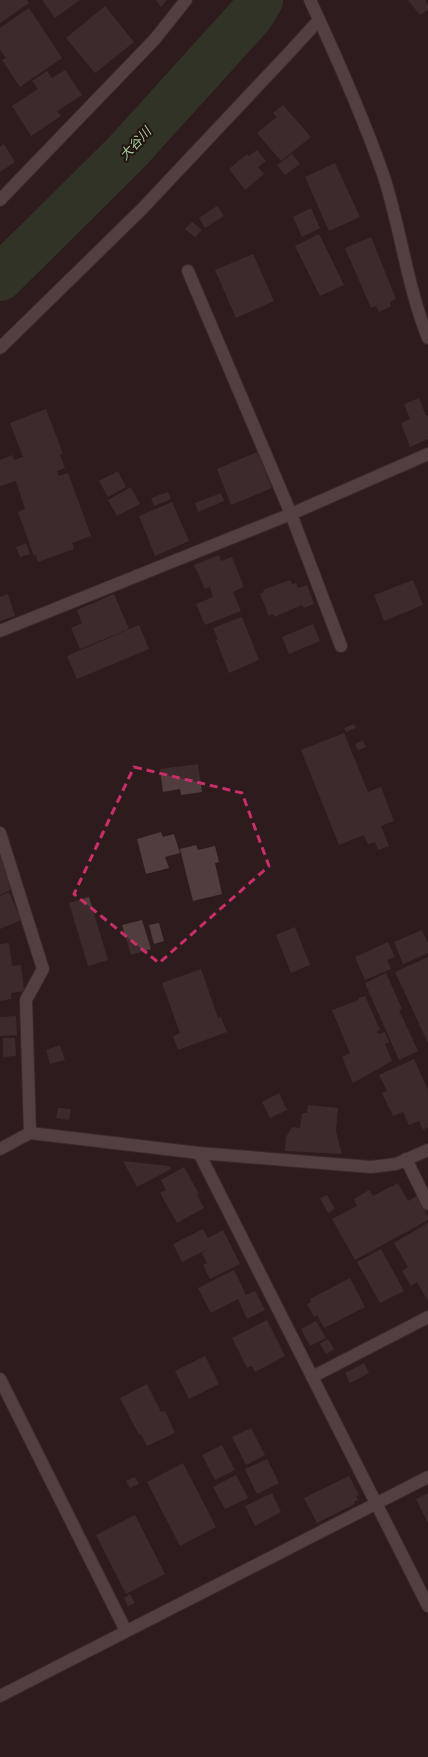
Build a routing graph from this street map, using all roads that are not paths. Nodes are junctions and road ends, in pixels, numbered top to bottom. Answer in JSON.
{"nodes":[{"id":1,"x":186,"y":0,"type":"edge"},
{"id":2,"x":311,"y":2,"type":"edge"},
{"id":3,"x":319,"y":20,"type":"junction"},
{"id":4,"x":0,"y":200,"type":"edge"},
{"id":5,"x":188,"y":271,"type":"dead end"},
{"id":6,"x":428,"y":338,"type":"edge"},
{"id":7,"x":0,"y":348,"type":"edge"},
{"id":8,"x":428,"y":454,"type":"edge"},
{"id":9,"x":290,"y":514,"type":"junction"},
{"id":10,"x":0,"y":631,"type":"edge"},
{"id":11,"x":341,"y":646,"type":"dead end"},
{"id":12,"x":0,"y":832,"type":"edge"},
{"id":13,"x":30,"y":1133,"type":"junction"},
{"id":14,"x":0,"y":1148,"type":"edge"},
{"id":15,"x":428,"y":1150,"type":"edge"},
{"id":16,"x":199,"y":1153,"type":"junction"},
{"id":17,"x":406,"y":1159,"type":"junction"},
{"id":18,"x":428,"y":1204,"type":"edge"},
{"id":19,"x":428,"y":1318,"type":"edge"},
{"id":20,"x":312,"y":1377,"type":"junction"},
{"id":21,"x":0,"y":1379,"type":"edge"},
{"id":22,"x":428,"y":1477,"type":"edge"},
{"id":23,"x":376,"y":1504,"type":"junction"},
{"id":24,"x":428,"y":1606,"type":"edge"},
{"id":25,"x":126,"y":1631,"type":"junction"},
{"id":26,"x":0,"y":1696,"type":"edge"}],
"edges":[{"from":1,"to":4,"type":"street"},
{"from":2,"to":3,"type":"street"},
{"from":3,"to":6,"type":"street"},
{"from":3,"to":7,"type":"street"},
{"from":5,"to":9,"type":"street"},
{"from":8,"to":9,"type":"street"},
{"from":9,"to":10,"type":"street"},
{"from":9,"to":11,"type":"street"},
{"from":12,"to":13,"type":"street"},
{"from":13,"to":14,"type":"street"},
{"from":13,"to":16,"type":"street"},
{"from":15,"to":17,"type":"street"},
{"from":16,"to":17,"type":"street"},
{"from":16,"to":20,"type":"street"},
{"from":17,"to":18,"type":"street"},
{"from":19,"to":20,"type":"street"},
{"from":20,"to":23,"type":"street"},
{"from":21,"to":25,"type":"street"},
{"from":22,"to":23,"type":"street"},
{"from":23,"to":24,"type":"street"},
{"from":23,"to":25,"type":"street"},
{"from":25,"to":26,"type":"street"}]}
